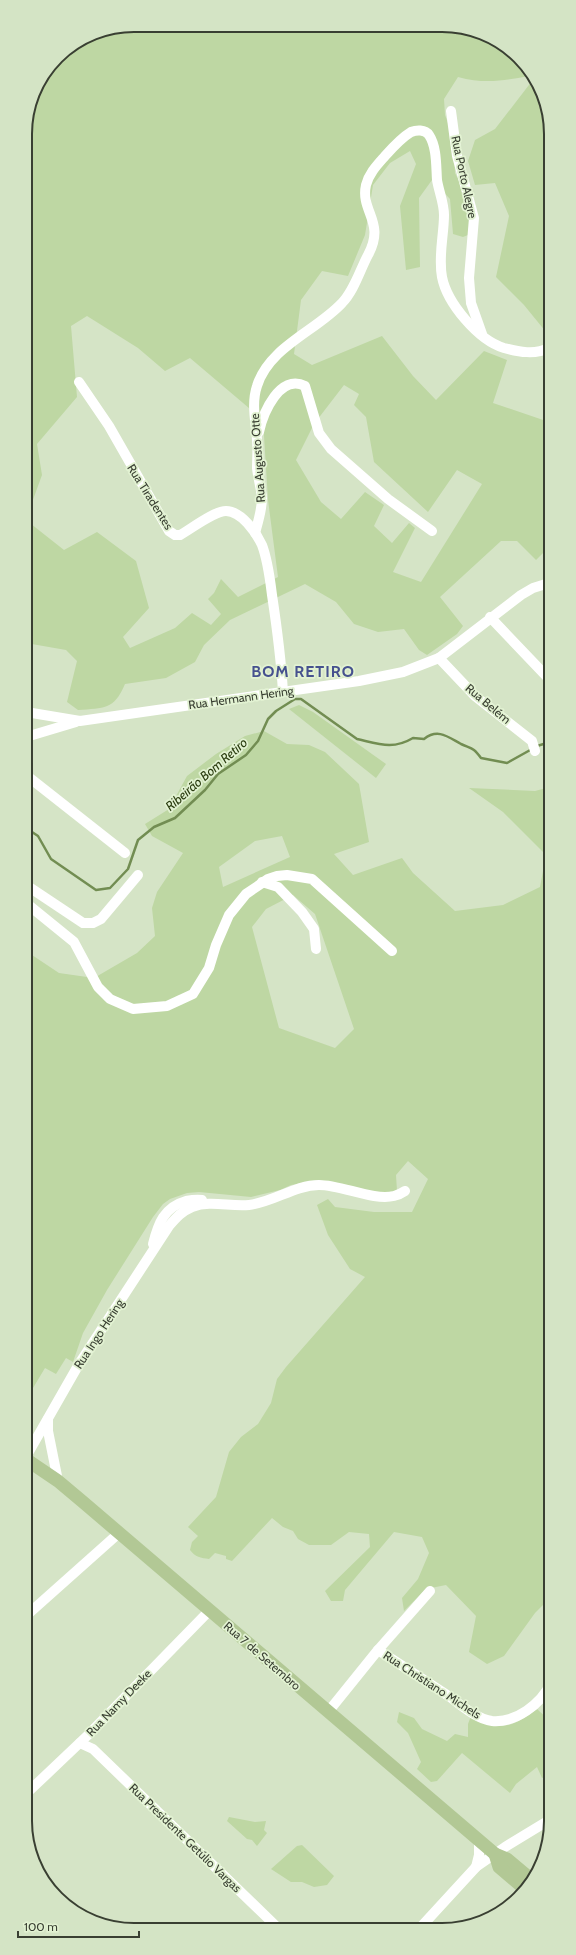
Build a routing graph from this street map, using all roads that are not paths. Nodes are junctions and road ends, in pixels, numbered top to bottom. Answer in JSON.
{"nodes":[{"id":1,"x":451,"y":111,"type":"dead end"},
{"id":2,"x":483,"y":336,"type":"junction"},
{"id":3,"x":544,"y":350,"type":"edge"},
{"id":4,"x":80,"y":382,"type":"dead end"},
{"id":5,"x":257,"y":442,"type":"junction"},
{"id":6,"x":432,"y":531,"type":"dead end"},
{"id":7,"x":255,"y":533,"type":"junction"},
{"id":8,"x":544,"y":585,"type":"edge"},
{"id":9,"x":490,"y":617,"type":"junction"},
{"id":10,"x":439,"y":658,"type":"junction"},
{"id":11,"x":544,"y":674,"type":"edge"},
{"id":12,"x":283,"y":692,"type":"junction"},
{"id":13,"x":32,"y":713,"type":"edge"},
{"id":14,"x":39,"y":714,"type":"junction"},
{"id":15,"x":80,"y":721,"type":"junction"},
{"id":16,"x":37,"y":734,"type":"junction"},
{"id":17,"x":32,"y":735,"type":"edge"},
{"id":18,"x":533,"y":746,"type":"dead end"},
{"id":19,"x":32,"y":780,"type":"edge"},
{"id":20,"x":125,"y":853,"type":"dead end"},
{"id":21,"x":138,"y":876,"type":"dead end"},
{"id":22,"x":262,"y":882,"type":"junction"},
{"id":23,"x":32,"y":889,"type":"edge"},
{"id":24,"x":32,"y":907,"type":"edge"},
{"id":25,"x":316,"y":949,"type":"dead end"},
{"id":26,"x":392,"y":950,"type":"dead end"},
{"id":27,"x":405,"y":1191,"type":"dead end"},
{"id":28,"x":48,"y":1417,"type":"junction"},
{"id":29,"x":32,"y":1446,"type":"edge"},
{"id":30,"x":32,"y":1463,"type":"edge"},
{"id":31,"x":58,"y":1481,"type":"junction"},
{"id":32,"x":119,"y":1533,"type":"junction"},
{"id":33,"x":430,"y":1591,"type":"dead end"},
{"id":34,"x":32,"y":1611,"type":"edge"},
{"id":35,"x":209,"y":1611,"type":"junction"},
{"id":36,"x":378,"y":1650,"type":"junction"},
{"id":37,"x":544,"y":1694,"type":"edge"},
{"id":38,"x":328,"y":1712,"type":"junction"},
{"id":39,"x":88,"y":1735,"type":"junction"},
{"id":40,"x":80,"y":1743,"type":"junction"},
{"id":41,"x":93,"y":1749,"type":"junction"},
{"id":42,"x":32,"y":1788,"type":"edge"},
{"id":43,"x":544,"y":1823,"type":"edge"},
{"id":44,"x":478,"y":1841,"type":"junction"},
{"id":45,"x":495,"y":1854,"type":"junction"},
{"id":46,"x":476,"y":1868,"type":"junction"},
{"id":47,"x":527,"y":1876,"type":"edge"},
{"id":48,"x":521,"y":1886,"type":"edge"},
{"id":49,"x":273,"y":1923,"type":"edge"},
{"id":50,"x":425,"y":1923,"type":"edge"}],
"edges":[{"from":1,"to":2,"type":"street","name":"Rua Porto Alegre"},
{"from":2,"to":3,"type":"street","name":"Rua Augusto Otte"},
{"from":2,"to":5,"type":"street","name":"Rua Augusto Otte"},
{"from":4,"to":7,"type":"street","name":"Rua Tiradentes"},
{"from":5,"to":6,"type":"street"},
{"from":5,"to":7,"type":"street","name":"Rua Augusto Otte"},
{"from":7,"to":12,"type":"street","name":"Rua Tiradentes"},
{"from":8,"to":9,"type":"street","name":"Rua Hermann Hering"},
{"from":9,"to":10,"type":"street","name":"Rua Hermann Hering"},
{"from":9,"to":11,"type":"street"},
{"from":10,"to":12,"type":"street","name":"Rua Hermann Hering"},
{"from":10,"to":18,"type":"street","name":"Rua Belém"},
{"from":12,"to":15,"type":"street","name":"Rua Hermann Hering"},
{"from":13,"to":14,"type":"street","name":"Rua Hermann Hering"},
{"from":14,"to":15,"type":"street","name":"Rua Hermann Hering"},
{"from":14,"to":16,"type":"street"},
{"from":15,"to":16,"type":"street"},
{"from":16,"to":17,"type":"street"},
{"from":19,"to":20,"type":"street"},
{"from":21,"to":23,"type":"street"},
{"from":22,"to":24,"type":"street"},
{"from":22,"to":25,"type":"street"},
{"from":22,"to":26,"type":"street"},
{"from":27,"to":28,"type":"street","name":"Rua Ingo Hering"},
{"from":28,"to":29,"type":"street","name":"Rua Ingo Hering"},
{"from":28,"to":31,"type":"street"},
{"from":30,"to":31,"type":"main road","name":"Rua 7 de Setembro"},
{"from":31,"to":32,"type":"main road","name":"Rua 7 de Setembro"},
{"from":32,"to":34,"type":"street"},
{"from":32,"to":35,"type":"main road","name":"Rua 7 de Setembro"},
{"from":33,"to":36,"type":"street"},
{"from":35,"to":38,"type":"main road","name":"Rua 7 de Setembro"},
{"from":35,"to":39,"type":"street","name":"Rua Namy Deeke"},
{"from":36,"to":37,"type":"street","name":"Rua Christiano Michels"},
{"from":36,"to":38,"type":"street","name":"Rua Christiano Michels"},
{"from":38,"to":44,"type":"main road","name":"Rua 7 de Setembro"},
{"from":39,"to":40,"type":"street","name":"Rua Namy Deeke"},
{"from":39,"to":41,"type":"street","name":"Rua Presidente Getúlio Vargas"},
{"from":40,"to":41,"type":"street","name":"Rua Presidente Getúlio Vargas"},
{"from":40,"to":42,"type":"street","name":"Rua Namy Deeke"},
{"from":41,"to":49,"type":"street","name":"Rua Presidente Getúlio Vargas"},
{"from":43,"to":45,"type":"street"},
{"from":44,"to":45,"type":"main road","name":"Rua 7 de Setembro"},
{"from":44,"to":46,"type":"street"},
{"from":45,"to":46,"type":"street"},
{"from":45,"to":47,"type":"main road","name":"Rua 7 de Setembro"},
{"from":45,"to":48,"type":"main road","name":"Rua 7 de Setembro"},
{"from":46,"to":50,"type":"street"}]}
